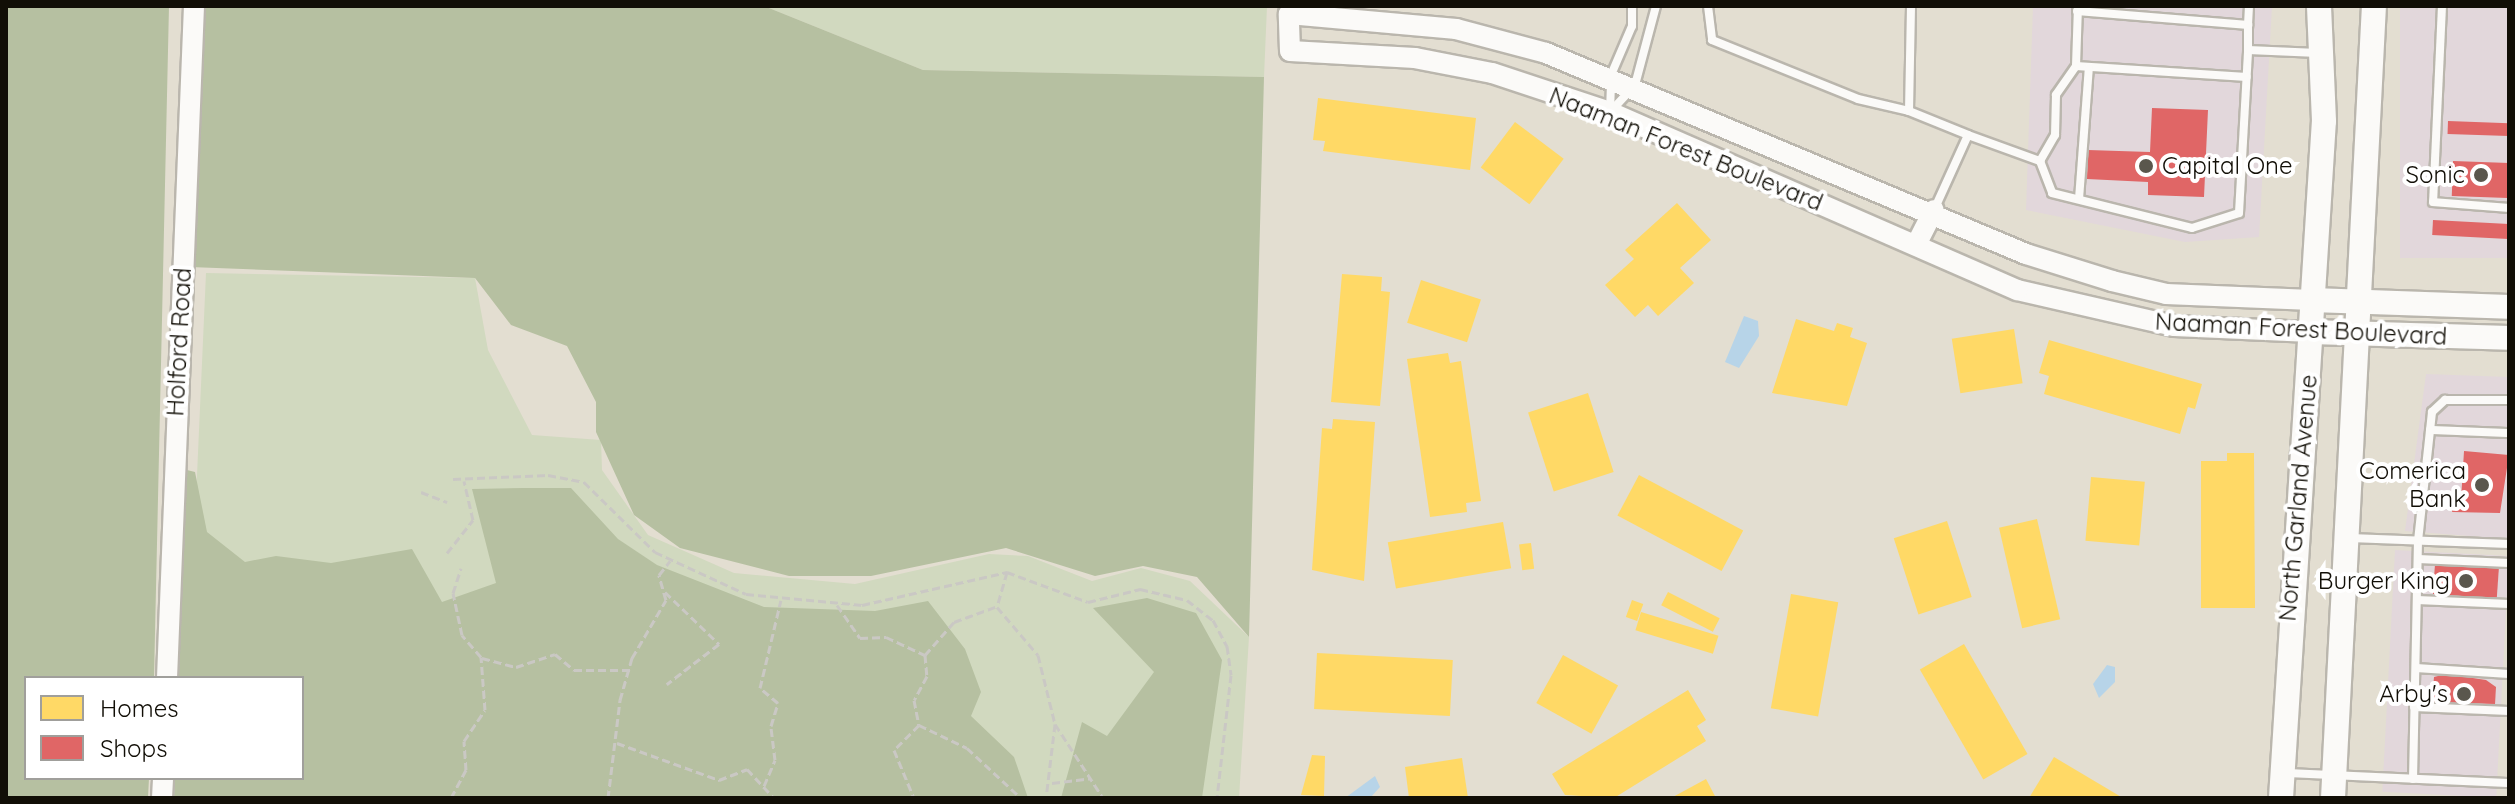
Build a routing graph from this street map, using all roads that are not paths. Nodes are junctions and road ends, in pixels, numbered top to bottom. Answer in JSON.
{"nodes":[{"id":1,"x":194,"y":6,"type":"edge"},
{"id":2,"x":1632,"y":6,"type":"edge"},
{"id":3,"x":1656,"y":6,"type":"edge"},
{"id":4,"x":1708,"y":6,"type":"edge"},
{"id":5,"x":1911,"y":6,"type":"edge"},
{"id":6,"x":2249,"y":6,"type":"edge"},
{"id":7,"x":2319,"y":6,"type":"edge"},
{"id":8,"x":2374,"y":6,"type":"edge"},
{"id":9,"x":2442,"y":6,"type":"edge"},
{"id":10,"x":2078,"y":9,"type":"edge"},
{"id":11,"x":2126,"y":11,"type":"edge"},
{"id":12,"x":2248,"y":25,"type":"junction"},
{"id":13,"x":2248,"y":50,"type":"junction"},
{"id":14,"x":2318,"y":53,"type":"junction"},
{"id":15,"x":2076,"y":66,"type":"junction"},
{"id":16,"x":2089,"y":67,"type":"junction"},
{"id":17,"x":1611,"y":75,"type":"junction"},
{"id":18,"x":2247,"y":77,"type":"junction"},
{"id":19,"x":1635,"y":85,"type":"junction"},
{"id":20,"x":1909,"y":111,"type":"junction"},
{"id":21,"x":1610,"y":112,"type":"junction"},
{"id":22,"x":1968,"y":135,"type":"junction"},
{"id":23,"x":2040,"y":161,"type":"junction"},
{"id":24,"x":2079,"y":199,"type":"junction"},
{"id":25,"x":2509,"y":208,"type":"edge"},
{"id":26,"x":1934,"y":210,"type":"junction"},
{"id":27,"x":1916,"y":245,"type":"junction"},
{"id":28,"x":2356,"y":297,"type":"junction"},
{"id":29,"x":2312,"y":300,"type":"junction"},
{"id":30,"x":2509,"y":307,"type":"edge"},
{"id":31,"x":2311,"y":332,"type":"junction"},
{"id":32,"x":2358,"y":337,"type":"junction"},
{"id":33,"x":2509,"y":338,"type":"edge"},
{"id":34,"x":2509,"y":400,"type":"edge"},
{"id":35,"x":2430,"y":430,"type":"junction"},
{"id":36,"x":2509,"y":433,"type":"edge"},
{"id":37,"x":2347,"y":538,"type":"junction"},
{"id":38,"x":2418,"y":541,"type":"junction"},
{"id":39,"x":2509,"y":544,"type":"edge"},
{"id":40,"x":2418,"y":559,"type":"junction"},
{"id":41,"x":2509,"y":563,"type":"edge"},
{"id":42,"x":2417,"y":600,"type":"junction"},
{"id":43,"x":2509,"y":604,"type":"edge"},
{"id":44,"x":2416,"y":668,"type":"junction"},
{"id":45,"x":2509,"y":674,"type":"edge"},
{"id":46,"x":167,"y":676,"type":"edge"},
{"id":47,"x":2414,"y":707,"type":"junction"},
{"id":48,"x":2509,"y":711,"type":"edge"},
{"id":49,"x":2282,"y":772,"type":"junction"},
{"id":50,"x":2413,"y":779,"type":"junction"},
{"id":51,"x":2509,"y":783,"type":"edge"},
{"id":52,"x":2333,"y":787,"type":"edge"},
{"id":53,"x":2281,"y":798,"type":"edge"}],
"edges":[{"from":1,"to":46,"type":"street","name":"Holford Road"},
{"from":2,"to":17,"type":"lane"},
{"from":3,"to":19,"type":"lane"},
{"from":4,"to":20,"type":"lane"},
{"from":5,"to":20,"type":"lane"},
{"from":6,"to":12,"type":"lane"},
{"from":7,"to":14,"type":"main road","name":"North Garland Avenue"},
{"from":8,"to":28,"type":"main road","name":"North Garland Avenue"},
{"from":9,"to":25,"type":"lane"},
{"from":10,"to":11,"type":"lane"},
{"from":10,"to":15,"type":"lane"},
{"from":11,"to":12,"type":"lane"},
{"from":12,"to":13,"type":"lane"},
{"from":13,"to":14,"type":"lane"},
{"from":13,"to":18,"type":"lane"},
{"from":14,"to":29,"type":"main road","name":"North Garland Avenue"},
{"from":15,"to":16,"type":"lane"},
{"from":15,"to":23,"type":"lane"},
{"from":16,"to":18,"type":"lane"},
{"from":16,"to":24,"type":"lane"},
{"from":17,"to":19,"type":"street","name":"Naaman Forest Boulevard"},
{"from":17,"to":21,"type":"lane"},
{"from":17,"to":21,"type":"street","name":"Naaman Forest Boulevard"},
{"from":18,"to":24,"type":"lane"},
{"from":19,"to":21,"type":"lane"},
{"from":19,"to":26,"type":"street","name":"Naaman Forest Boulevard"},
{"from":20,"to":22,"type":"lane"},
{"from":21,"to":27,"type":"street","name":"Naaman Forest Boulevard"},
{"from":22,"to":23,"type":"lane"},
{"from":22,"to":26,"type":"lane"},
{"from":23,"to":24,"type":"lane"},
{"from":26,"to":27,"type":"street"},
{"from":26,"to":29,"type":"street","name":"Naaman Forest Boulevard"},
{"from":27,"to":31,"type":"street","name":"Naaman Forest Boulevard"},
{"from":28,"to":29,"type":"main road","name":"Naaman Forest Boulevard"},
{"from":28,"to":30,"type":"main road","name":"Naaman Forest Boulevard"},
{"from":28,"to":32,"type":"main road","name":"North Garland Avenue"},
{"from":29,"to":31,"type":"main road","name":"North Garland Avenue"},
{"from":31,"to":32,"type":"main road","name":"Naaman Forest Boulevard"},
{"from":31,"to":49,"type":"main road","name":"North Garland Avenue"},
{"from":32,"to":33,"type":"main road","name":"Naaman Forest Boulevard"},
{"from":32,"to":37,"type":"main road","name":"North Garland Avenue"},
{"from":34,"to":35,"type":"lane"},
{"from":35,"to":36,"type":"lane"},
{"from":35,"to":38,"type":"lane"},
{"from":37,"to":38,"type":"lane"},
{"from":37,"to":52,"type":"main road","name":"North Garland Avenue"},
{"from":38,"to":39,"type":"lane"},
{"from":38,"to":40,"type":"lane"},
{"from":40,"to":41,"type":"lane"},
{"from":40,"to":42,"type":"lane"},
{"from":42,"to":43,"type":"lane"},
{"from":42,"to":44,"type":"lane"},
{"from":44,"to":45,"type":"lane"},
{"from":44,"to":47,"type":"lane"},
{"from":47,"to":48,"type":"lane"},
{"from":47,"to":50,"type":"lane"},
{"from":49,"to":52,"type":"lane"},
{"from":49,"to":53,"type":"main road","name":"North Garland Avenue"},
{"from":50,"to":51,"type":"lane"},
{"from":50,"to":52,"type":"lane"}]}
